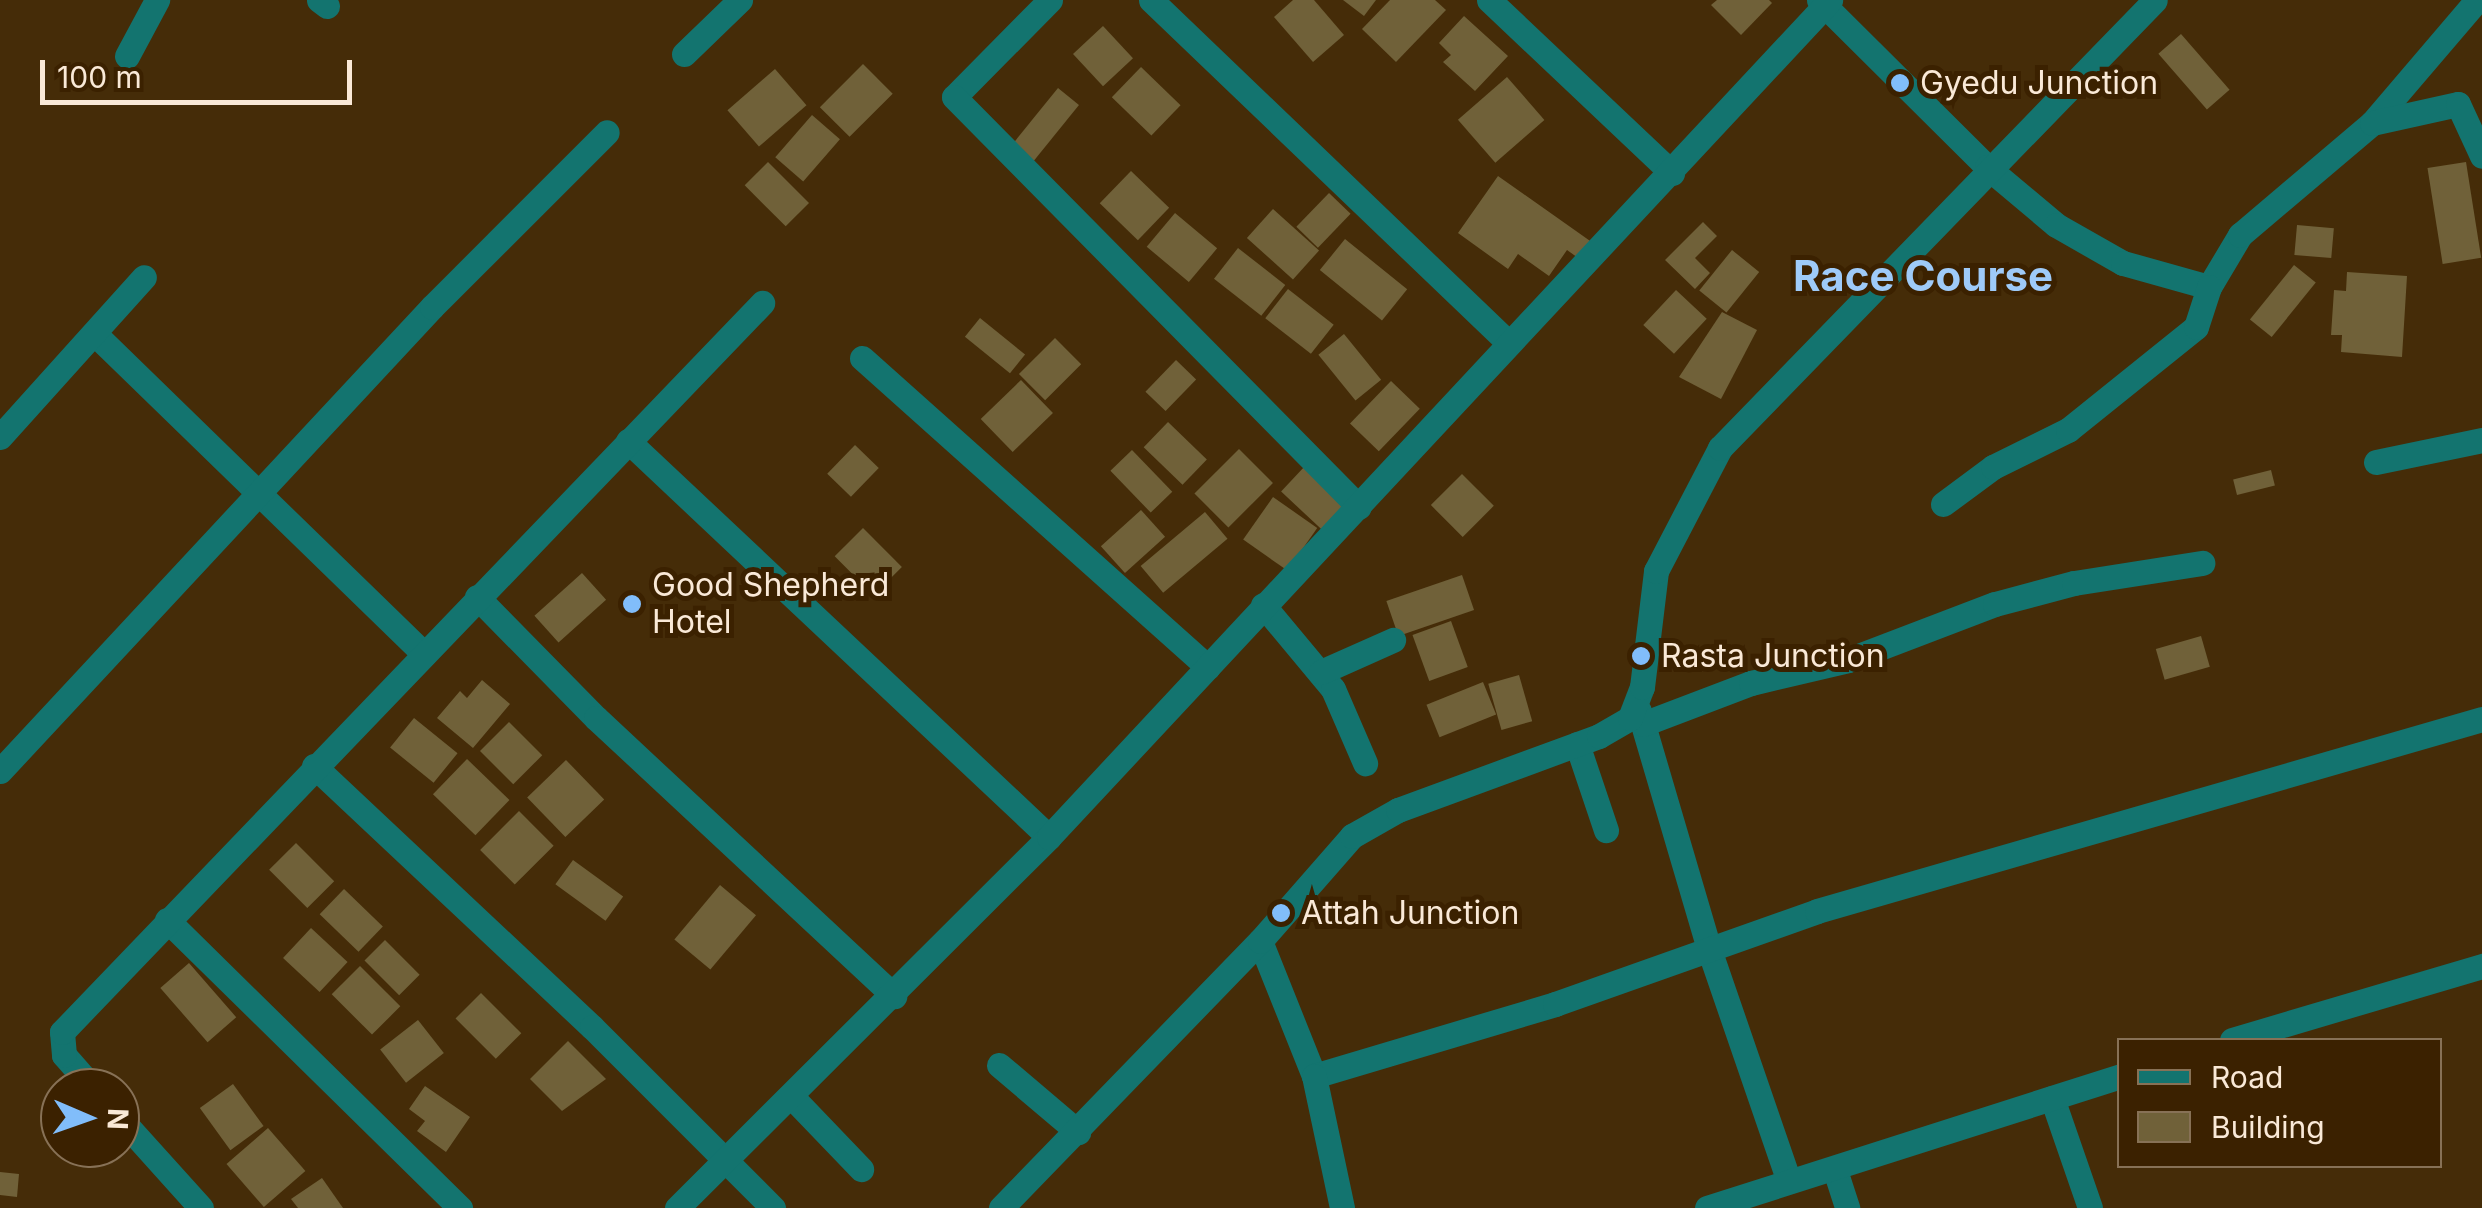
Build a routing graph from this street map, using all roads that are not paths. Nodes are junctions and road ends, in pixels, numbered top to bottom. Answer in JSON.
{"nodes":[{"id":1,"x":158,"y":0,"type":"edge"},
{"id":2,"x":740,"y":0,"type":"edge"},
{"id":3,"x":1050,"y":0,"type":"edge"},
{"id":4,"x":1150,"y":0,"type":"edge"},
{"id":5,"x":1490,"y":0,"type":"edge"},
{"id":6,"x":2155,"y":0,"type":"edge"},
{"id":7,"x":2477,"y":0,"type":"edge"},
{"id":8,"x":1825,"y":2,"type":"edge"},
{"id":9,"x":684,"y":54,"type":"dead end"},
{"id":10,"x":127,"y":56,"type":"dead end"},
{"id":11,"x":2372,"y":123,"type":"junction"},
{"id":12,"x":607,"y":132,"type":"dead end"},
{"id":13,"x":2482,"y":156,"type":"edge"},
{"id":14,"x":1987,"y":167,"type":"junction"},
{"id":15,"x":1672,"y":173,"type":"junction"},
{"id":16,"x":144,"y":277,"type":"dead end"},
{"id":17,"x":2209,"y":287,"type":"junction"},
{"id":18,"x":762,"y":303,"type":"dead end"},
{"id":19,"x":96,"y":336,"type":"junction"},
{"id":20,"x":1509,"y":344,"type":"junction"},
{"id":21,"x":862,"y":358,"type":"dead end"},
{"id":22,"x":0,"y":437,"type":"edge"},
{"id":23,"x":2482,"y":440,"type":"edge"},
{"id":24,"x":628,"y":441,"type":"junction"},
{"id":25,"x":2376,"y":462,"type":"dead end"},
{"id":26,"x":260,"y":492,"type":"junction"},
{"id":27,"x":1942,"y":504,"type":"dead end"},
{"id":28,"x":1360,"y":507,"type":"junction"},
{"id":29,"x":2202,"y":563,"type":"dead end"},
{"id":30,"x":478,"y":597,"type":"junction"},
{"id":31,"x":1262,"y":605,"type":"junction"},
{"id":32,"x":1394,"y":640,"type":"dead end"},
{"id":33,"x":424,"y":654,"type":"junction"},
{"id":34,"x":1208,"y":666,"type":"junction"},
{"id":35,"x":1321,"y":672,"type":"junction"},
{"id":36,"x":1640,"y":715,"type":"junction"},
{"id":37,"x":2482,"y":719,"type":"edge"},
{"id":38,"x":1577,"y":744,"type":"junction"},
{"id":39,"x":1365,"y":763,"type":"dead end"},
{"id":40,"x":314,"y":766,"type":"junction"},
{"id":41,"x":0,"y":770,"type":"edge"},
{"id":42,"x":1606,"y":830,"type":"dead end"},
{"id":43,"x":1049,"y":838,"type":"junction"},
{"id":44,"x":167,"y":920,"type":"junction"},
{"id":45,"x":1260,"y":941,"type":"junction"},
{"id":46,"x":1710,"y":952,"type":"junction"},
{"id":47,"x":2482,"y":966,"type":"edge"},
{"id":48,"x":894,"y":996,"type":"junction"},
{"id":49,"x":2239,"y":1038,"type":"edge"},
{"id":50,"x":999,"y":1065,"type":"dead end"},
{"id":51,"x":75,"y":1068,"type":"edge"},
{"id":52,"x":1314,"y":1076,"type":"junction"},
{"id":53,"x":2117,"y":1077,"type":"edge"},
{"id":54,"x":792,"y":1097,"type":"junction"},
{"id":55,"x":2052,"y":1098,"type":"junction"},
{"id":56,"x":1078,"y":1132,"type":"junction"},
{"id":57,"x":140,"y":1140,"type":"edge"},
{"id":58,"x":726,"y":1162,"type":"junction"},
{"id":59,"x":861,"y":1170,"type":"dead end"},
{"id":60,"x":1834,"y":1170,"type":"junction"},
{"id":61,"x":1789,"y":1181,"type":"junction"},
{"id":62,"x":201,"y":1208,"type":"edge"},
{"id":63,"x":460,"y":1208,"type":"edge"},
{"id":64,"x":677,"y":1208,"type":"edge"},
{"id":65,"x":774,"y":1208,"type":"edge"},
{"id":66,"x":1001,"y":1208,"type":"edge"},
{"id":67,"x":1342,"y":1208,"type":"edge"},
{"id":68,"x":1707,"y":1208,"type":"edge"},
{"id":69,"x":1847,"y":1208,"type":"edge"},
{"id":70,"x":2090,"y":1208,"type":"edge"}],
"edges":[{"from":1,"to":10,"type":"street"},
{"from":2,"to":9,"type":"street"},
{"from":3,"to":28,"type":"street"},
{"from":4,"to":20,"type":"street"},
{"from":5,"to":15,"type":"street"},
{"from":6,"to":14,"type":"street"},
{"from":7,"to":11,"type":"street"},
{"from":8,"to":14,"type":"street"},
{"from":8,"to":15,"type":"street"},
{"from":11,"to":13,"type":"street"},
{"from":11,"to":17,"type":"street"},
{"from":12,"to":26,"type":"street"},
{"from":14,"to":17,"type":"street"},
{"from":14,"to":36,"type":"street"},
{"from":15,"to":20,"type":"street"},
{"from":16,"to":19,"type":"street"},
{"from":17,"to":27,"type":"street"},
{"from":18,"to":24,"type":"street"},
{"from":19,"to":22,"type":"street"},
{"from":19,"to":26,"type":"street"},
{"from":20,"to":28,"type":"street"},
{"from":21,"to":34,"type":"street"},
{"from":23,"to":25,"type":"street"},
{"from":24,"to":30,"type":"street"},
{"from":24,"to":43,"type":"street"},
{"from":26,"to":33,"type":"street"},
{"from":26,"to":41,"type":"street"},
{"from":28,"to":31,"type":"street"},
{"from":29,"to":36,"type":"street"},
{"from":30,"to":33,"type":"street"},
{"from":30,"to":48,"type":"street"},
{"from":31,"to":34,"type":"street"},
{"from":31,"to":35,"type":"street"},
{"from":32,"to":35,"type":"street"},
{"from":33,"to":40,"type":"street"},
{"from":34,"to":43,"type":"street"},
{"from":35,"to":39,"type":"street"},
{"from":36,"to":38,"type":"street"},
{"from":36,"to":46,"type":"street"},
{"from":37,"to":46,"type":"street"},
{"from":38,"to":42,"type":"street"},
{"from":38,"to":45,"type":"street"},
{"from":40,"to":44,"type":"street"},
{"from":40,"to":58,"type":"street"},
{"from":43,"to":48,"type":"street"},
{"from":44,"to":51,"type":"street"},
{"from":44,"to":63,"type":"street"},
{"from":45,"to":52,"type":"street"},
{"from":45,"to":56,"type":"street"},
{"from":46,"to":52,"type":"street"},
{"from":46,"to":61,"type":"street"},
{"from":47,"to":49,"type":"street"},
{"from":48,"to":54,"type":"street"},
{"from":50,"to":56,"type":"street"},
{"from":52,"to":67,"type":"street"},
{"from":53,"to":55,"type":"street"},
{"from":54,"to":58,"type":"street"},
{"from":54,"to":59,"type":"street"},
{"from":55,"to":60,"type":"street"},
{"from":55,"to":70,"type":"street"},
{"from":56,"to":66,"type":"street"},
{"from":57,"to":62,"type":"street"},
{"from":58,"to":64,"type":"street"},
{"from":58,"to":65,"type":"street"},
{"from":60,"to":61,"type":"street"},
{"from":60,"to":69,"type":"street"},
{"from":61,"to":68,"type":"street"}]}
